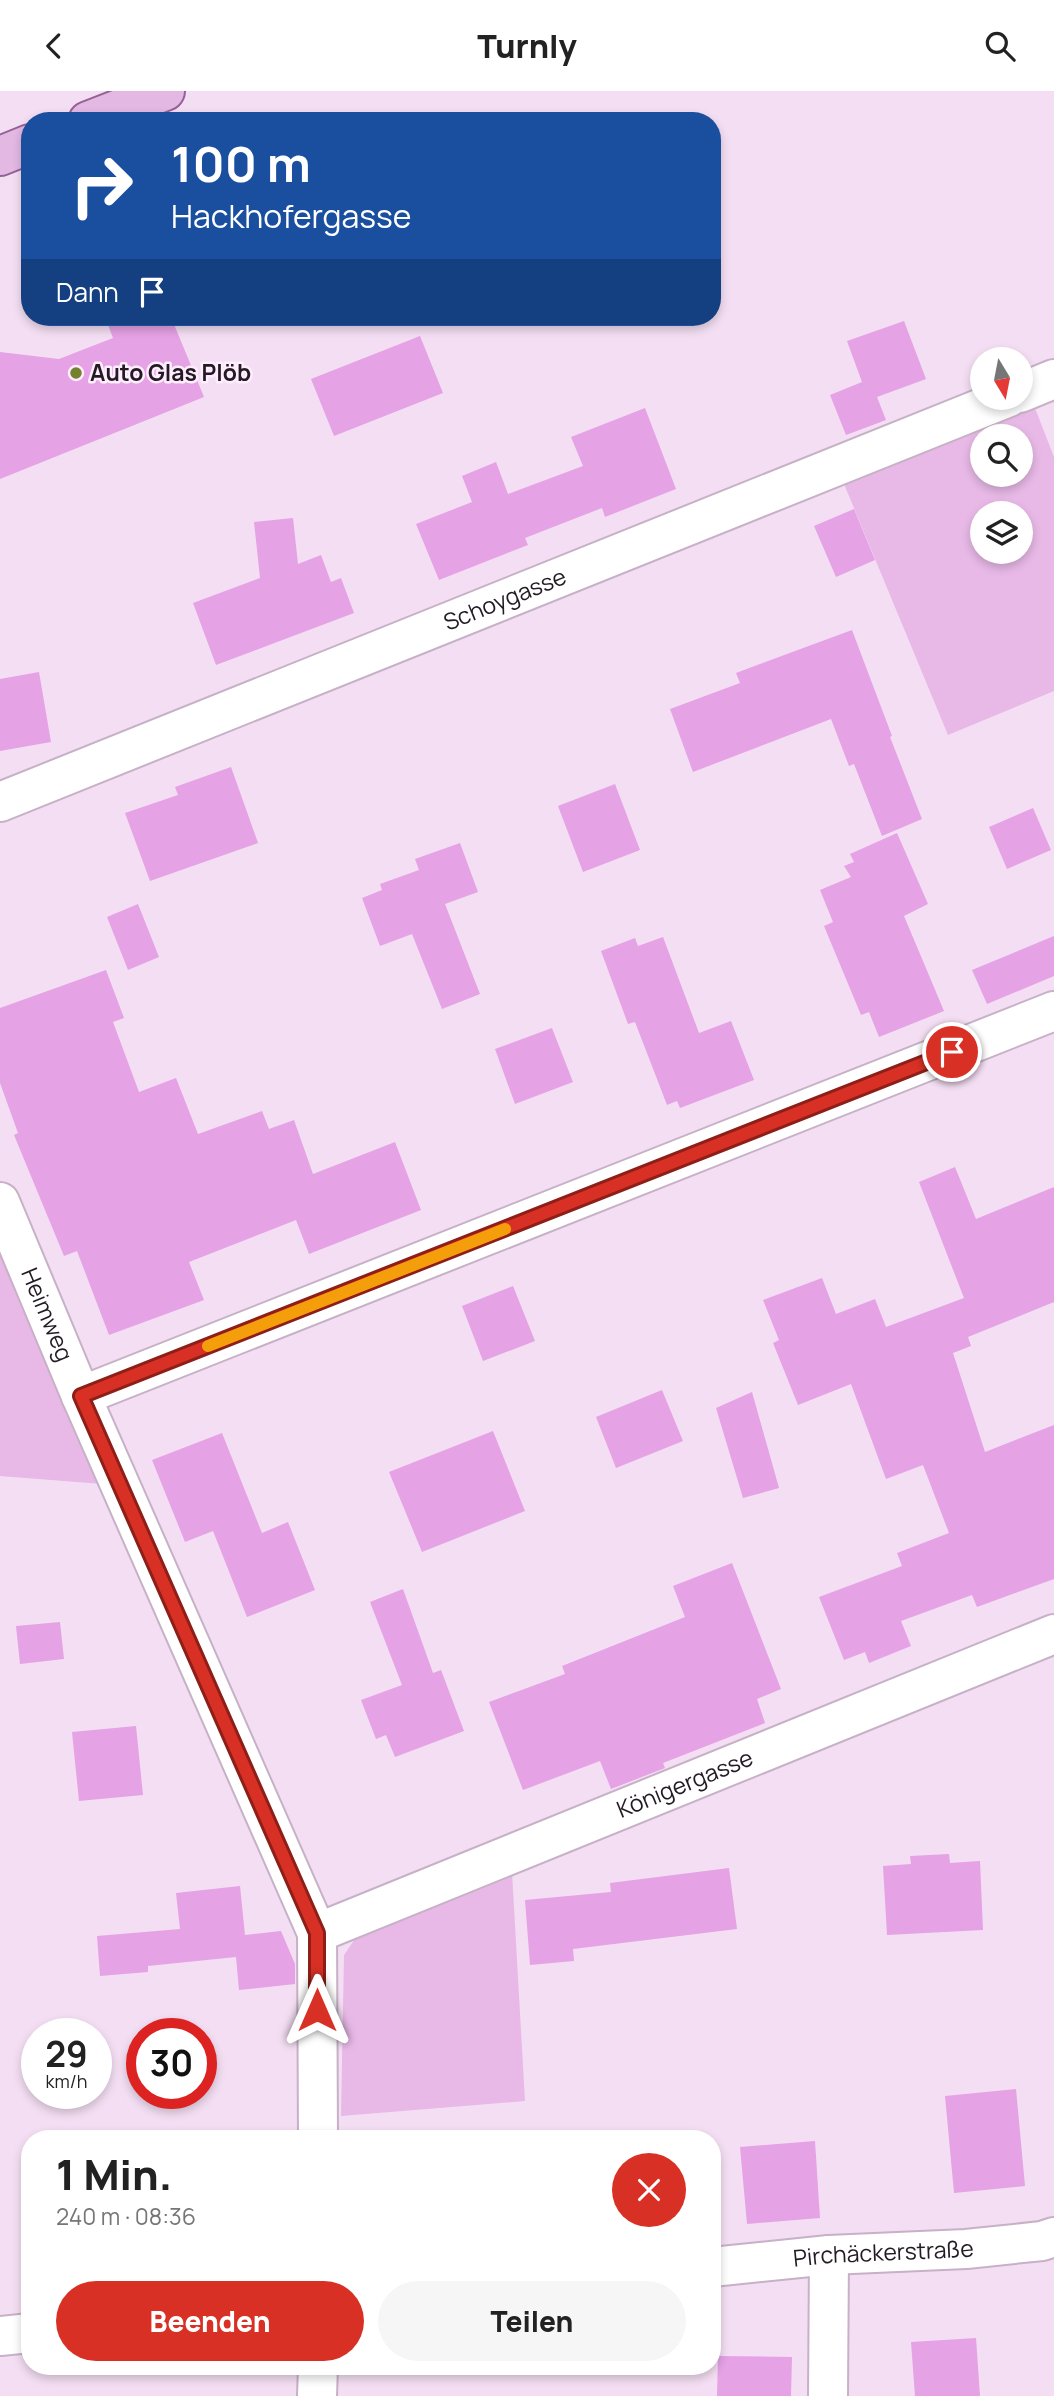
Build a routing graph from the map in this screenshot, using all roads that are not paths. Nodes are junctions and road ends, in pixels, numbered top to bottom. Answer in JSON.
{"nodes":[{"id":1,"x":164,"y":91,"type":"edge"},
{"id":2,"x":111,"y":112,"type":"edge"},
{"id":3,"x":21,"y":148,"type":"edge"},
{"id":4,"x":0,"y":156,"type":"edge"},
{"id":5,"x":1054,"y":379,"type":"edge"},
{"id":6,"x":1033,"y":388,"type":"edge"},
{"id":7,"x":977,"y":410,"type":"edge"},
{"id":8,"x":0,"y":802,"type":"edge"},
{"id":9,"x":1054,"y":1011,"type":"edge"},
{"id":10,"x":0,"y":1202,"type":"edge"},
{"id":11,"x":81,"y":1396,"type":"junction"},
{"id":12,"x":1054,"y":1634,"type":"edge"},
{"id":13,"x":317,"y":1933,"type":"junction"},
{"id":14,"x":318,"y":2130,"type":"edge"},
{"id":15,"x":1054,"y":2237,"type":"edge"},
{"id":16,"x":829,"y":2255,"type":"junction"},
{"id":17,"x":721,"y":2266,"type":"edge"},
{"id":18,"x":21,"y":2334,"type":"edge"},
{"id":19,"x":0,"y":2336,"type":"edge"},
{"id":20,"x":318,"y":2375,"type":"edge"},
{"id":21,"x":317,"y":2396,"type":"edge"},
{"id":22,"x":828,"y":2396,"type":"edge"}],
"edges":[{"from":1,"to":2,"type":"main road"},
{"from":3,"to":4,"type":"main road"},
{"from":5,"to":6,"type":"street"},
{"from":7,"to":8,"type":"street","name":"Schoygasse"},
{"from":9,"to":11,"type":"street"},
{"from":10,"to":11,"type":"street","name":"Heimweg"},
{"from":11,"to":13,"type":"street","name":"Heimweg"},
{"from":12,"to":13,"type":"street","name":"Königergasse"},
{"from":13,"to":14,"type":"street","name":"Heimweg"},
{"from":15,"to":16,"type":"street","name":"Pirchäckerstraße"},
{"from":16,"to":17,"type":"street","name":"Pirchäckerstraße"},
{"from":16,"to":22,"type":"street"},
{"from":18,"to":19,"type":"street"},
{"from":20,"to":21,"type":"street"}]}
